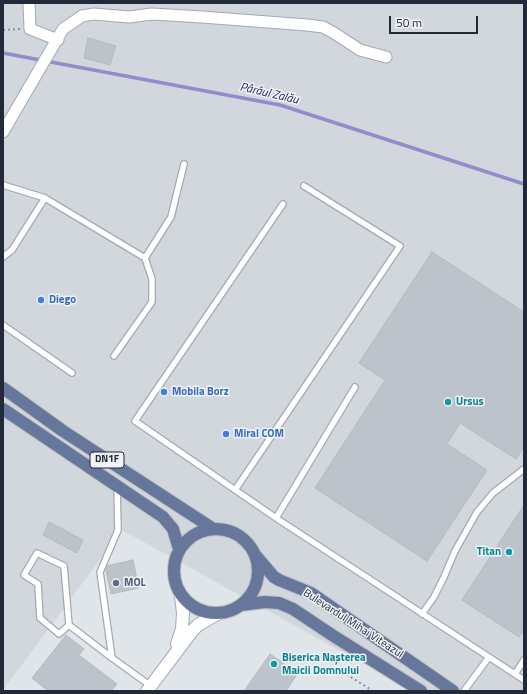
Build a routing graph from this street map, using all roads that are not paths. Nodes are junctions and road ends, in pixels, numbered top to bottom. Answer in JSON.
{"nodes":[{"id":1,"x":29,"y":3,"type":"edge"},
{"id":2,"x":58,"y":40,"type":"junction"},
{"id":3,"x":386,"y":57,"type":"dead end"},
{"id":4,"x":3,"y":132,"type":"edge"},
{"id":5,"x":184,"y":164,"type":"dead end"},
{"id":6,"x":3,"y":185,"type":"edge"},
{"id":7,"x":304,"y":186,"type":"dead end"},
{"id":8,"x":45,"y":198,"type":"junction"},
{"id":9,"x":284,"y":204,"type":"dead end"},
{"id":10,"x":3,"y":257,"type":"edge"},
{"id":11,"x":145,"y":258,"type":"junction"},
{"id":12,"x":3,"y":325,"type":"edge"},
{"id":13,"x":114,"y":356,"type":"dead end"},
{"id":14,"x":72,"y":373,"type":"dead end"},
{"id":15,"x":356,"y":387,"type":"dead end"},
{"id":16,"x":3,"y":388,"type":"edge"},
{"id":17,"x":3,"y":410,"type":"edge"},
{"id":18,"x":524,"y":469,"type":"edge"},
{"id":19,"x":117,"y":486,"type":"junction"},
{"id":20,"x":235,"y":490,"type":"junction"},
{"id":21,"x":276,"y":518,"type":"junction"},
{"id":22,"x":212,"y":528,"type":"junction"},
{"id":23,"x":179,"y":549,"type":"junction"},
{"id":24,"x":256,"y":556,"type":"junction"},
{"id":25,"x":181,"y":596,"type":"junction"},
{"id":26,"x":241,"y":605,"type":"junction"},
{"id":27,"x":219,"y":613,"type":"junction"},
{"id":28,"x":422,"y":614,"type":"junction"},
{"id":29,"x":69,"y":625,"type":"junction"},
{"id":30,"x":173,"y":655,"type":"junction"},
{"id":31,"x":489,"y":657,"type":"junction"},
{"id":32,"x":112,"y":658,"type":"junction"},
{"id":33,"x":524,"y":660,"type":"edge"},
{"id":34,"x":515,"y":674,"type":"junction"},
{"id":35,"x":524,"y":680,"type":"edge"},
{"id":36,"x":149,"y":689,"type":"edge"},
{"id":37,"x":421,"y":691,"type":"edge"},
{"id":38,"x":453,"y":691,"type":"edge"},
{"id":39,"x":464,"y":691,"type":"edge"}],
"edges":[{"from":1,"to":2,"type":"street"},
{"from":2,"to":3,"type":"street"},
{"from":2,"to":4,"type":"street"},
{"from":5,"to":11,"type":"lane"},
{"from":6,"to":8,"type":"lane"},
{"from":7,"to":20,"type":"lane"},
{"from":8,"to":10,"type":"lane"},
{"from":8,"to":11,"type":"lane"},
{"from":9,"to":20,"type":"lane"},
{"from":11,"to":13,"type":"lane"},
{"from":12,"to":14,"type":"lane"},
{"from":15,"to":21,"type":"lane"},
{"from":16,"to":22,"type":"main road","number":"DN1F"},
{"from":17,"to":19,"type":"main road","number":"DN1F"},
{"from":18,"to":28,"type":"lane"},
{"from":19,"to":23,"type":"main road","number":"DN1F"},
{"from":19,"to":32,"type":"lane"},
{"from":20,"to":21,"type":"lane"},
{"from":21,"to":28,"type":"lane"},
{"from":22,"to":23,"type":"main road"},
{"from":22,"to":24,"type":"main road","number":"DN1F"},
{"from":23,"to":25,"type":"main road"},
{"from":24,"to":26,"type":"main road"},
{"from":24,"to":38,"type":"main road","name":"Bulevardul Mihai Viteazul","number":"DN1F"},
{"from":25,"to":27,"type":"main road"},
{"from":25,"to":30,"type":"street"},
{"from":26,"to":27,"type":"main road"},
{"from":26,"to":37,"type":"main road","name":"Bulevardul Mihai Viteazul"},
{"from":27,"to":30,"type":"street"},
{"from":28,"to":31,"type":"lane"},
{"from":29,"to":29,"type":"lane"},
{"from":29,"to":32,"type":"lane"},
{"from":30,"to":36,"type":"street"},
{"from":31,"to":34,"type":"lane"},
{"from":31,"to":39,"type":"lane"},
{"from":32,"to":36,"type":"lane"},
{"from":33,"to":34,"type":"lane"},
{"from":34,"to":35,"type":"lane"}]}
